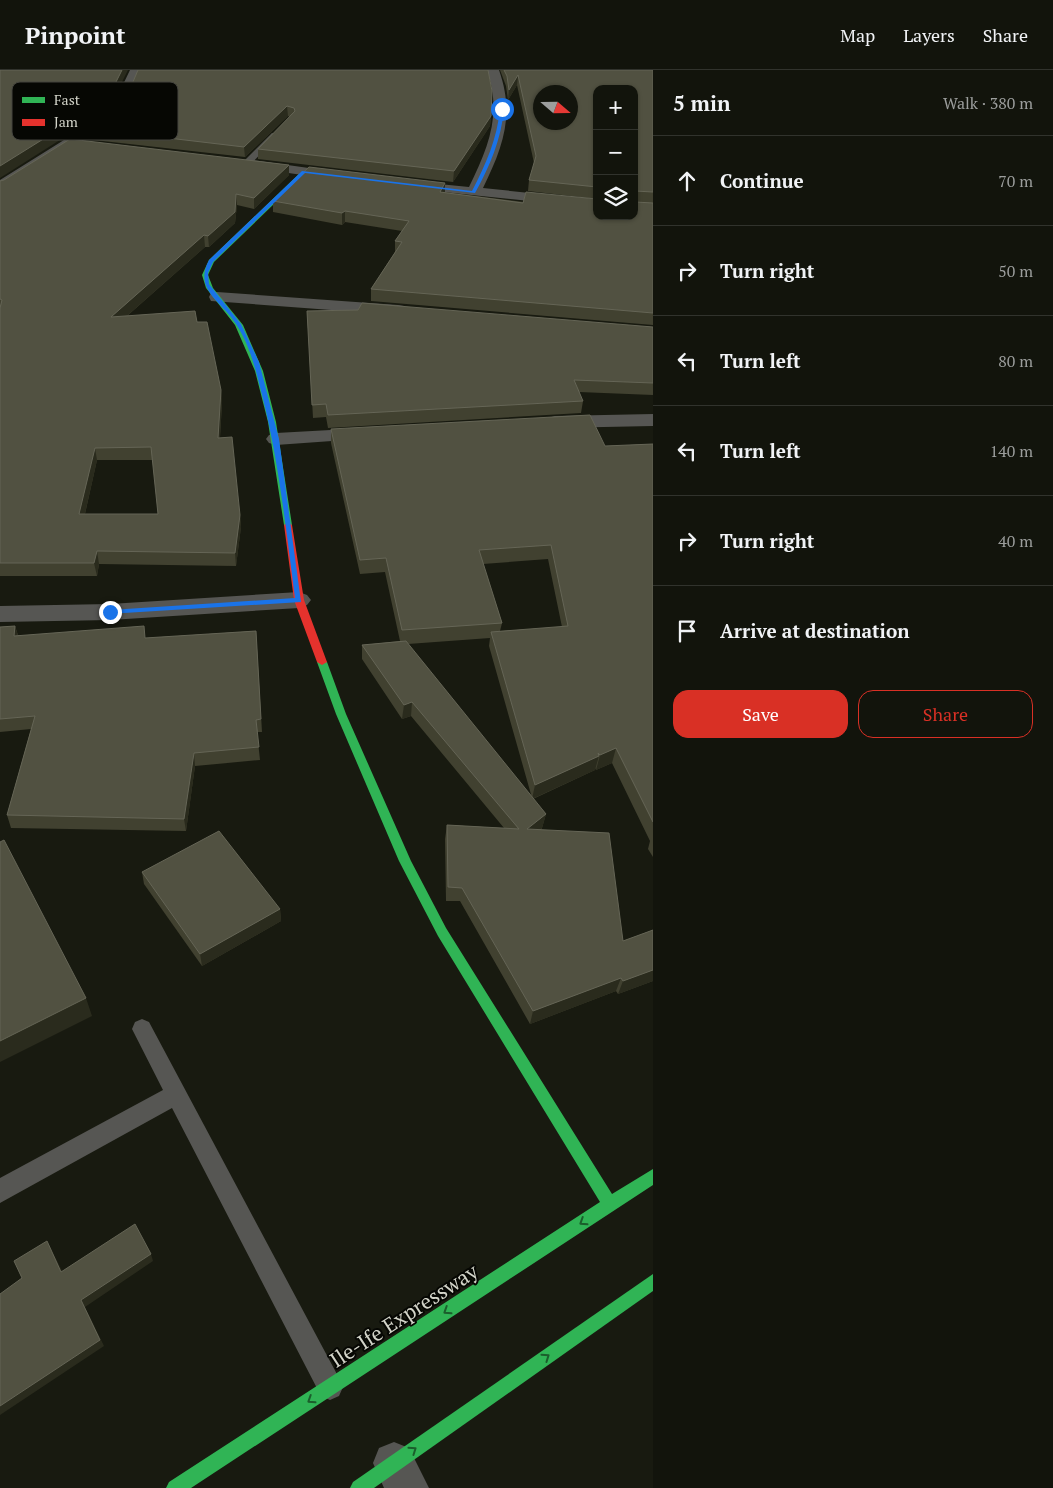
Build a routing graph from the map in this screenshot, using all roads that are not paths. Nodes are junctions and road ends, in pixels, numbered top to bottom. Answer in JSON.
{"nodes":[{"id":1,"x":136,"y":70,"type":"edge"},
{"id":2,"x":493,"y":70,"type":"edge"},
{"id":3,"x":131,"y":82,"type":"edge"},
{"id":4,"x":284,"y":126,"type":"edge"},
{"id":5,"x":74,"y":140,"type":"edge"},
{"id":6,"x":69,"y":144,"type":"junction"},
{"id":7,"x":88,"y":146,"type":"edge"},
{"id":8,"x":229,"y":161,"type":"edge"},
{"id":9,"x":247,"y":163,"type":"junction"},
{"id":10,"x":304,"y":172,"type":"junction"},
{"id":11,"x":351,"y":178,"type":"edge"},
{"id":12,"x":2,"y":183,"type":"edge"},
{"id":13,"x":398,"y":183,"type":"edge"},
{"id":14,"x":474,"y":192,"type":"junction"},
{"id":15,"x":593,"y":204,"type":"edge"},
{"id":16,"x":217,"y":298,"type":"junction"},
{"id":17,"x":414,"y":312,"type":"edge"},
{"id":18,"x":653,"y":420,"type":"edge"},
{"id":19,"x":536,"y":423,"type":"edge"},
{"id":20,"x":382,"y":433,"type":"edge"},
{"id":21,"x":276,"y":439,"type":"junction"},
{"id":22,"x":299,"y":600,"type":"junction"},
{"id":23,"x":0,"y":614,"type":"edge"},
{"id":24,"x":142,"y":1029,"type":"dead end"},
{"id":25,"x":176,"y":1094,"type":"junction"},
{"id":26,"x":653,"y":1176,"type":"edge"},
{"id":27,"x":0,"y":1191,"type":"edge"},
{"id":28,"x":610,"y":1205,"type":"junction"},
{"id":29,"x":653,"y":1282,"type":"edge"},
{"id":30,"x":330,"y":1387,"type":"junction"},
{"id":31,"x":400,"y":1476,"type":"edge"},
{"id":32,"x":176,"y":1488,"type":"edge"},
{"id":33,"x":359,"y":1488,"type":"edge"}],
"edges":[{"from":1,"to":3,"type":"street"},
{"from":2,"to":14,"type":"street"},
{"from":4,"to":9,"type":"lane"},
{"from":5,"to":6,"type":"street"},
{"from":6,"to":7,"type":"street"},
{"from":6,"to":12,"type":"street"},
{"from":8,"to":9,"type":"street"},
{"from":9,"to":10,"type":"street"},
{"from":10,"to":11,"type":"street"},
{"from":10,"to":16,"type":"main road"},
{"from":13,"to":14,"type":"street"},
{"from":14,"to":15,"type":"street"},
{"from":16,"to":17,"type":"street"},
{"from":16,"to":21,"type":"main road"},
{"from":18,"to":19,"type":"street"},
{"from":20,"to":21,"type":"street"},
{"from":21,"to":22,"type":"main road"},
{"from":22,"to":23,"type":"street"},
{"from":22,"to":28,"type":"main road"},
{"from":24,"to":25,"type":"lane"},
{"from":25,"to":27,"type":"lane"},
{"from":25,"to":30,"type":"lane"},
{"from":26,"to":28,"type":"main road","name":"Ile-Ife Expressway"},
{"from":28,"to":30,"type":"main road","name":"Ile-Ife Expressway","one_way":true},
{"from":31,"to":29,"type":"main road","one_way":true},
{"from":30,"to":32,"type":"main road","name":"Ile-Ife Expressway","one_way":true},
{"from":31,"to":33,"type":"main road"}]}
